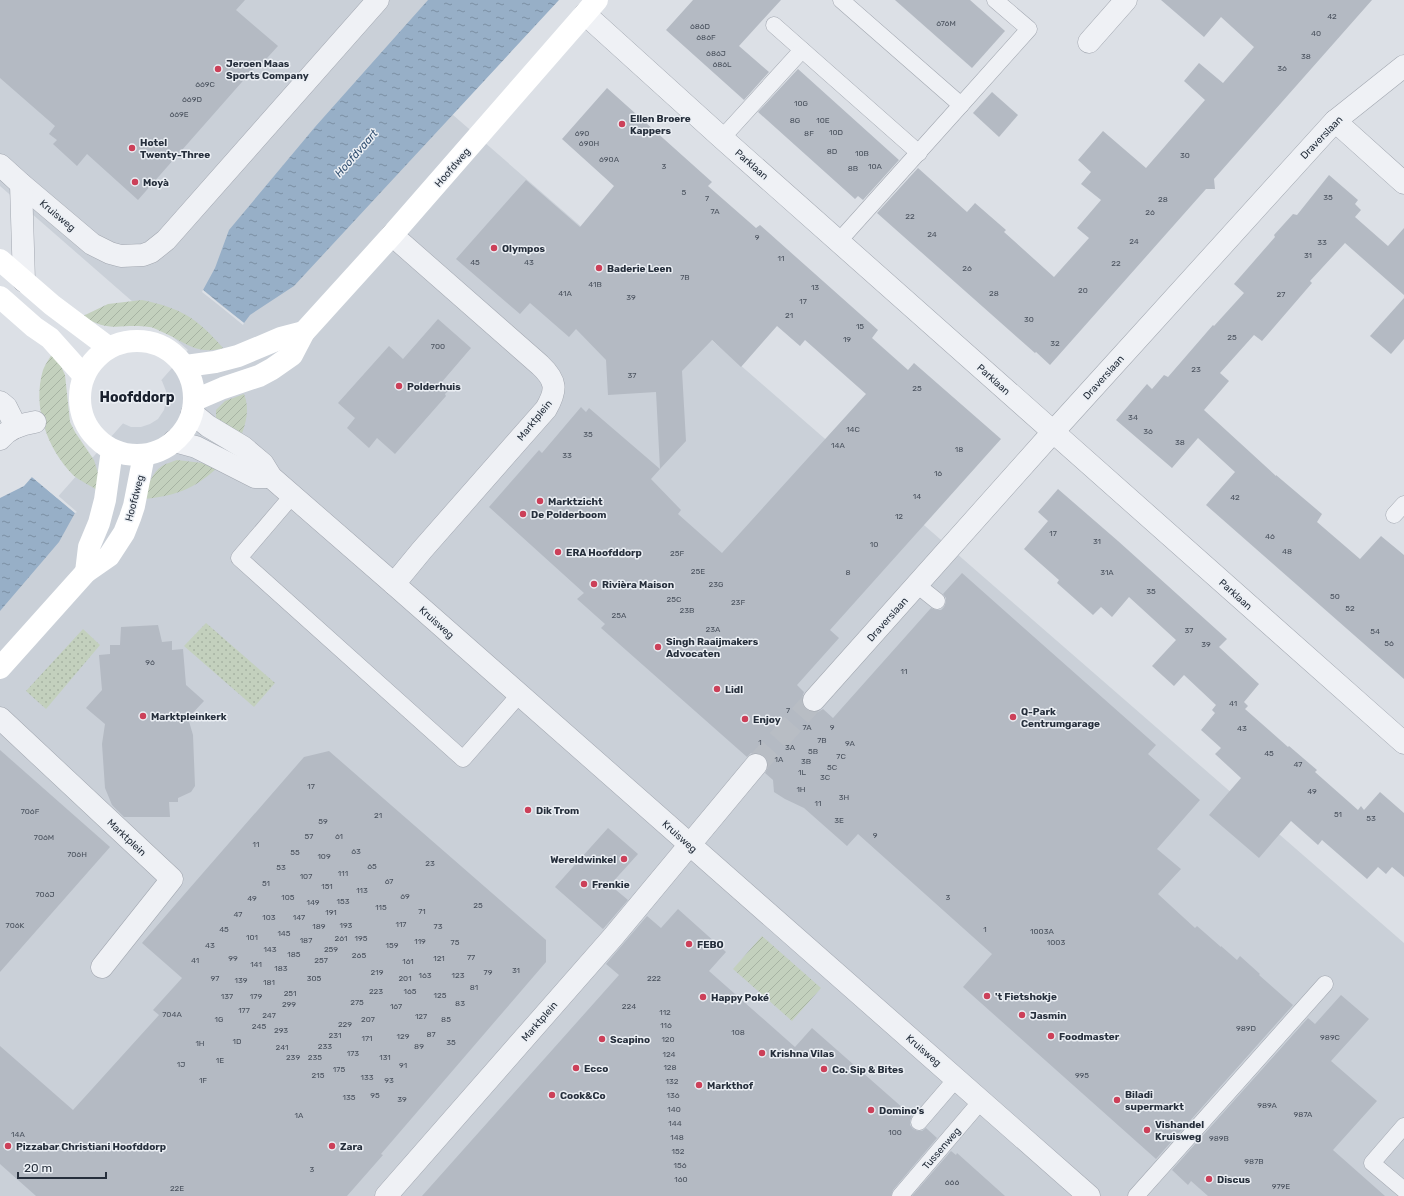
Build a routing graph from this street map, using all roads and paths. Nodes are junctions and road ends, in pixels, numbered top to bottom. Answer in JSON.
{"nodes":[{"id":1,"x":378,"y":0,"type":"edge"},
{"id":2,"x":841,"y":0,"type":"edge"},
{"id":3,"x":995,"y":0,"type":"edge"},
{"id":4,"x":1126,"y":0,"type":"edge"},
{"id":5,"x":591,"y":7,"type":"edge"},
{"id":6,"x":774,"y":25,"type":"dead end"},
{"id":7,"x":1089,"y":42,"type":"dead end"},
{"id":8,"x":802,"y":50,"type":"junction"},
{"id":9,"x":1404,"y":66,"type":"edge"},
{"id":10,"x":961,"y":105,"type":"junction"},
{"id":11,"x":1335,"y":120,"type":"junction"},
{"id":12,"x":722,"y":138,"type":"junction"},
{"id":13,"x":919,"y":153,"type":"junction"},
{"id":14,"x":0,"y":165,"type":"edge"},
{"id":15,"x":1404,"y":183,"type":"edge"},
{"id":16,"x":20,"y":184,"type":"junction"},
{"id":17,"x":392,"y":236,"type":"junction"},
{"id":18,"x":839,"y":241,"type":"junction"},
{"id":19,"x":0,"y":260,"type":"edge"},
{"id":20,"x":24,"y":281,"type":"junction"},
{"id":21,"x":0,"y":297,"type":"edge"},
{"id":22,"x":304,"y":332,"type":"junction"},
{"id":23,"x":108,"y":347,"type":"junction"},
{"id":24,"x":186,"y":366,"type":"junction"},
{"id":25,"x":84,"y":376,"type":"junction"},
{"id":26,"x":0,"y":402,"type":"edge"},
{"id":27,"x":194,"y":407,"type":"junction"},
{"id":28,"x":17,"y":429,"type":"edge"},
{"id":29,"x":1053,"y":432,"type":"junction"},
{"id":30,"x":174,"y":441,"type":"junction"},
{"id":31,"x":112,"y":450,"type":"junction"},
{"id":32,"x":144,"y":455,"type":"junction"},
{"id":33,"x":271,"y":477,"type":"junction"},
{"id":34,"x":292,"y":496,"type":"junction"},
{"id":35,"x":86,"y":572,"type":"junction"},
{"id":36,"x":394,"y":584,"type":"junction"},
{"id":37,"x":917,"y":585,"type":"junction"},
{"id":38,"x":937,"y":601,"type":"dead end"},
{"id":39,"x":0,"y":668,"type":"edge"},
{"id":40,"x":519,"y":695,"type":"junction"},
{"id":41,"x":814,"y":700,"type":"tunnel mouth"},
{"id":42,"x":0,"y":718,"type":"edge"},
{"id":43,"x":1404,"y":743,"type":"edge"},
{"id":44,"x":756,"y":765,"type":"tunnel mouth"},
{"id":45,"x":690,"y":844,"type":"junction"},
{"id":46,"x":102,"y":967,"type":"dead end"},
{"id":47,"x":1325,"y":984,"type":"dead end"},
{"id":48,"x":956,"y":1079,"type":"junction"},
{"id":49,"x":981,"y":1101,"type":"junction"},
{"id":50,"x":919,"y":1122,"type":"dead end"},
{"id":51,"x":1404,"y":1126,"type":"edge"},
{"id":52,"x":1404,"y":1190,"type":"edge"},
{"id":53,"x":386,"y":1196,"type":"edge"},
{"id":54,"x":900,"y":1196,"type":"edge"},
{"id":55,"x":1089,"y":1196,"type":"edge"},
{"id":56,"x":1136,"y":1196,"type":"edge"}],
"edges":[{"from":1,"to":16,"type":"street","name":"Kruisweg"},
{"from":2,"to":10,"type":"lane"},
{"from":3,"to":10,"type":"lane"},
{"from":4,"to":7,"type":"street"},
{"from":5,"to":12,"type":"street","name":"Parklaan"},
{"from":5,"to":17,"type":"street","name":"Hoofdweg"},
{"from":6,"to":8,"type":"lane"},
{"from":8,"to":12,"type":"lane"},
{"from":8,"to":13,"type":"lane"},
{"from":9,"to":11,"type":"street","name":"Draverslaan"},
{"from":10,"to":13,"type":"lane"},
{"from":11,"to":15,"type":"street"},
{"from":11,"to":29,"type":"street","name":"Draverslaan"},
{"from":12,"to":18,"type":"street","name":"Parklaan"},
{"from":13,"to":18,"type":"lane"},
{"from":14,"to":16,"type":"street","name":"Kruisweg"},
{"from":16,"to":20,"type":"street"},
{"from":17,"to":22,"type":"street","name":"Hoofdweg"},
{"from":17,"to":36,"type":"street","name":"Marktplein"},
{"from":18,"to":29,"type":"street","name":"Parklaan"},
{"from":19,"to":20,"type":"street"},
{"from":20,"to":23,"type":"street"},
{"from":21,"to":25,"type":"street"},
{"from":22,"to":24,"type":"street"},
{"from":22,"to":27,"type":"street","name":"Hoofdweg"},
{"from":23,"to":24,"type":"street"},
{"from":23,"to":25,"type":"street"},
{"from":24,"to":27,"type":"street"},
{"from":25,"to":31,"type":"street"},
{"from":26,"to":28,"type":"street"},
{"from":27,"to":30,"type":"street"},
{"from":27,"to":33,"type":"street","name":"Kruisweg"},
{"from":29,"to":37,"type":"street","name":"Draverslaan"},
{"from":29,"to":43,"type":"street","name":"Parklaan"},
{"from":30,"to":32,"type":"street"},
{"from":30,"to":33,"type":"street"},
{"from":31,"to":32,"type":"street"},
{"from":31,"to":35,"type":"street"},
{"from":32,"to":35,"type":"street","name":"Hoofdweg"},
{"from":33,"to":34,"type":"street","name":"Kruisweg"},
{"from":34,"to":36,"type":"street","name":"Kruisweg"},
{"from":34,"to":40,"type":"lane"},
{"from":35,"to":39,"type":"street","name":"Hoofdweg"},
{"from":36,"to":40,"type":"street","name":"Kruisweg"},
{"from":37,"to":38,"type":"lane"},
{"from":37,"to":41,"type":"street","name":"Draverslaan"},
{"from":40,"to":45,"type":"street","name":"Kruisweg"},
{"from":42,"to":46,"type":"street","name":"Marktplein"},
{"from":44,"to":45,"type":"street"},
{"from":45,"to":48,"type":"street","name":"Kruisweg"},
{"from":45,"to":53,"type":"street","name":"Marktplein"},
{"from":47,"to":56,"type":"lane"},
{"from":48,"to":49,"type":"street","name":"Kruisweg"},
{"from":48,"to":50,"type":"lane"},
{"from":49,"to":54,"type":"lane","name":"Tussenweg"},
{"from":49,"to":55,"type":"street","name":"Kruisweg"},
{"from":51,"to":52,"type":"lane"}]}
